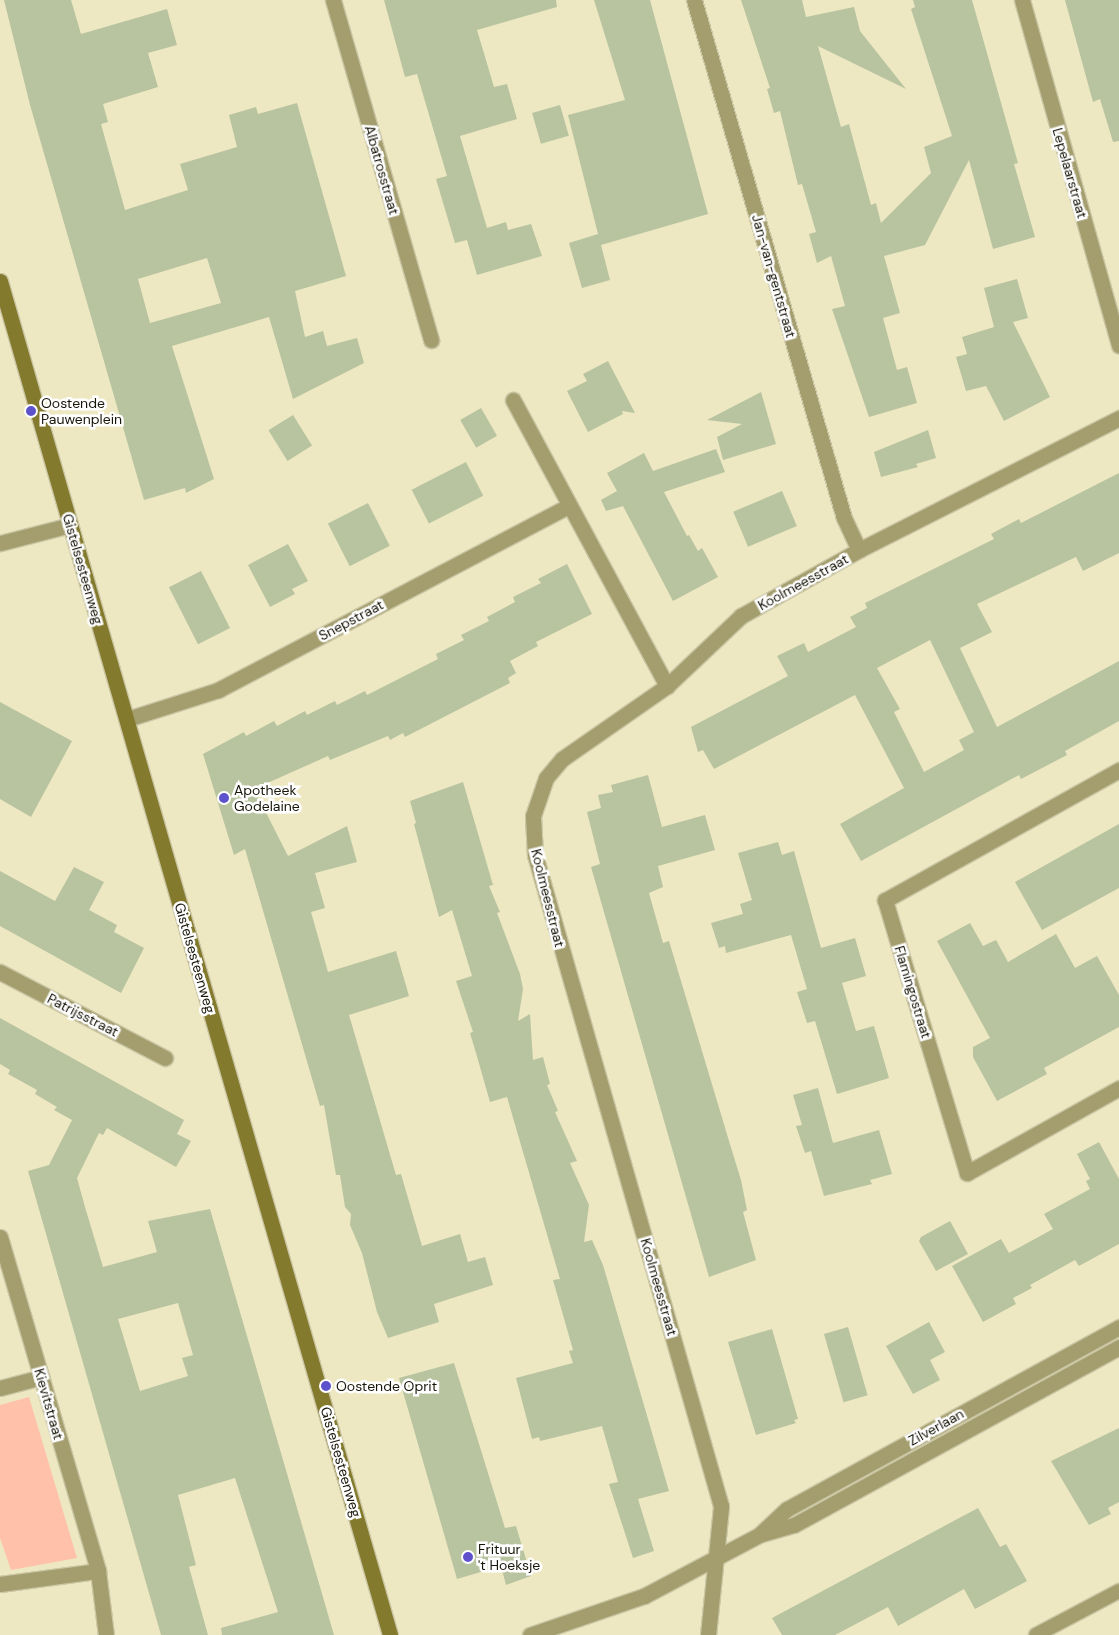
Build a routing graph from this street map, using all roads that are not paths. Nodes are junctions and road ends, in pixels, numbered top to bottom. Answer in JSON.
{"nodes":[{"id":1,"x":333,"y":0,"type":"edge"},
{"id":2,"x":694,"y":0,"type":"edge"},
{"id":3,"x":1022,"y":0,"type":"edge"},
{"id":4,"x":0,"y":281,"type":"edge"},
{"id":5,"x":431,"y":340,"type":"dead end"},
{"id":6,"x":1119,"y":346,"type":"edge"},
{"id":7,"x":513,"y":400,"type":"dead end"},
{"id":8,"x":1119,"y":418,"type":"edge"},
{"id":9,"x":568,"y":506,"type":"junction"},
{"id":10,"x":70,"y":525,"type":"junction"},
{"id":11,"x":0,"y":543,"type":"edge"},
{"id":12,"x":859,"y":550,"type":"junction"},
{"id":13,"x":667,"y":686,"type":"junction"},
{"id":14,"x":127,"y":719,"type":"junction"},
{"id":15,"x":1119,"y":770,"type":"edge"},
{"id":16,"x":0,"y":972,"type":"edge"},
{"id":17,"x":165,"y":1058,"type":"dead end"},
{"id":18,"x":1119,"y":1088,"type":"edge"},
{"id":19,"x":0,"y":1237,"type":"edge"},
{"id":20,"x":1118,"y":1329,"type":"edge"},
{"id":21,"x":1119,"y":1347,"type":"edge"},
{"id":22,"x":42,"y":1377,"type":"junction"},
{"id":23,"x":0,"y":1388,"type":"edge"},
{"id":24,"x":759,"y":1535,"type":"junction"},
{"id":25,"x":715,"y":1559,"type":"junction"},
{"id":26,"x":98,"y":1571,"type":"junction"},
{"id":27,"x":0,"y":1584,"type":"edge"},
{"id":28,"x":1119,"y":1590,"type":"edge"},
{"id":29,"x":106,"y":1635,"type":"edge"},
{"id":30,"x":390,"y":1635,"type":"edge"},
{"id":31,"x":530,"y":1635,"type":"edge"},
{"id":32,"x":708,"y":1635,"type":"edge"},
{"id":33,"x":1036,"y":1635,"type":"edge"}],
"edges":[{"from":1,"to":5,"type":"street","name":"Albatrosstraat"},
{"from":2,"to":12,"type":"street","name":"Jan-van-gentstraat"},
{"from":3,"to":6,"type":"street","name":"Lepelaarstraat"},
{"from":4,"to":10,"type":"main road","name":"Gistelsesteenweg"},
{"from":7,"to":9,"type":"street"},
{"from":8,"to":12,"type":"street","name":"Koolmeesstraat"},
{"from":9,"to":13,"type":"street"},
{"from":9,"to":14,"type":"street","name":"Snepstraat"},
{"from":10,"to":11,"type":"street"},
{"from":10,"to":14,"type":"main road","name":"Gistelsesteenweg"},
{"from":12,"to":13,"type":"street","name":"Koolmeesstraat"},
{"from":13,"to":25,"type":"street","name":"Koolmeesstraat"},
{"from":14,"to":30,"type":"main road","name":"Gistelsesteenweg"},
{"from":15,"to":18,"type":"street","name":"Flamingostraat"},
{"from":16,"to":17,"type":"street","name":"Patrijsstraat"},
{"from":19,"to":22,"type":"street","name":"Kievitstraat"},
{"from":20,"to":24,"type":"street","name":"Zilverlaan"},
{"from":21,"to":24,"type":"street","name":"Zilverlaan"},
{"from":22,"to":23,"type":"street"},
{"from":22,"to":26,"type":"street","name":"Kievitstraat"},
{"from":24,"to":25,"type":"street","name":"Zilverlaan"},
{"from":25,"to":31,"type":"street","name":"Zilverlaan"},
{"from":25,"to":32,"type":"street","name":"Koolmeesstraat"},
{"from":26,"to":27,"type":"street"},
{"from":26,"to":29,"type":"street","name":"Kievitstraat"},
{"from":28,"to":33,"type":"lane"}]}
